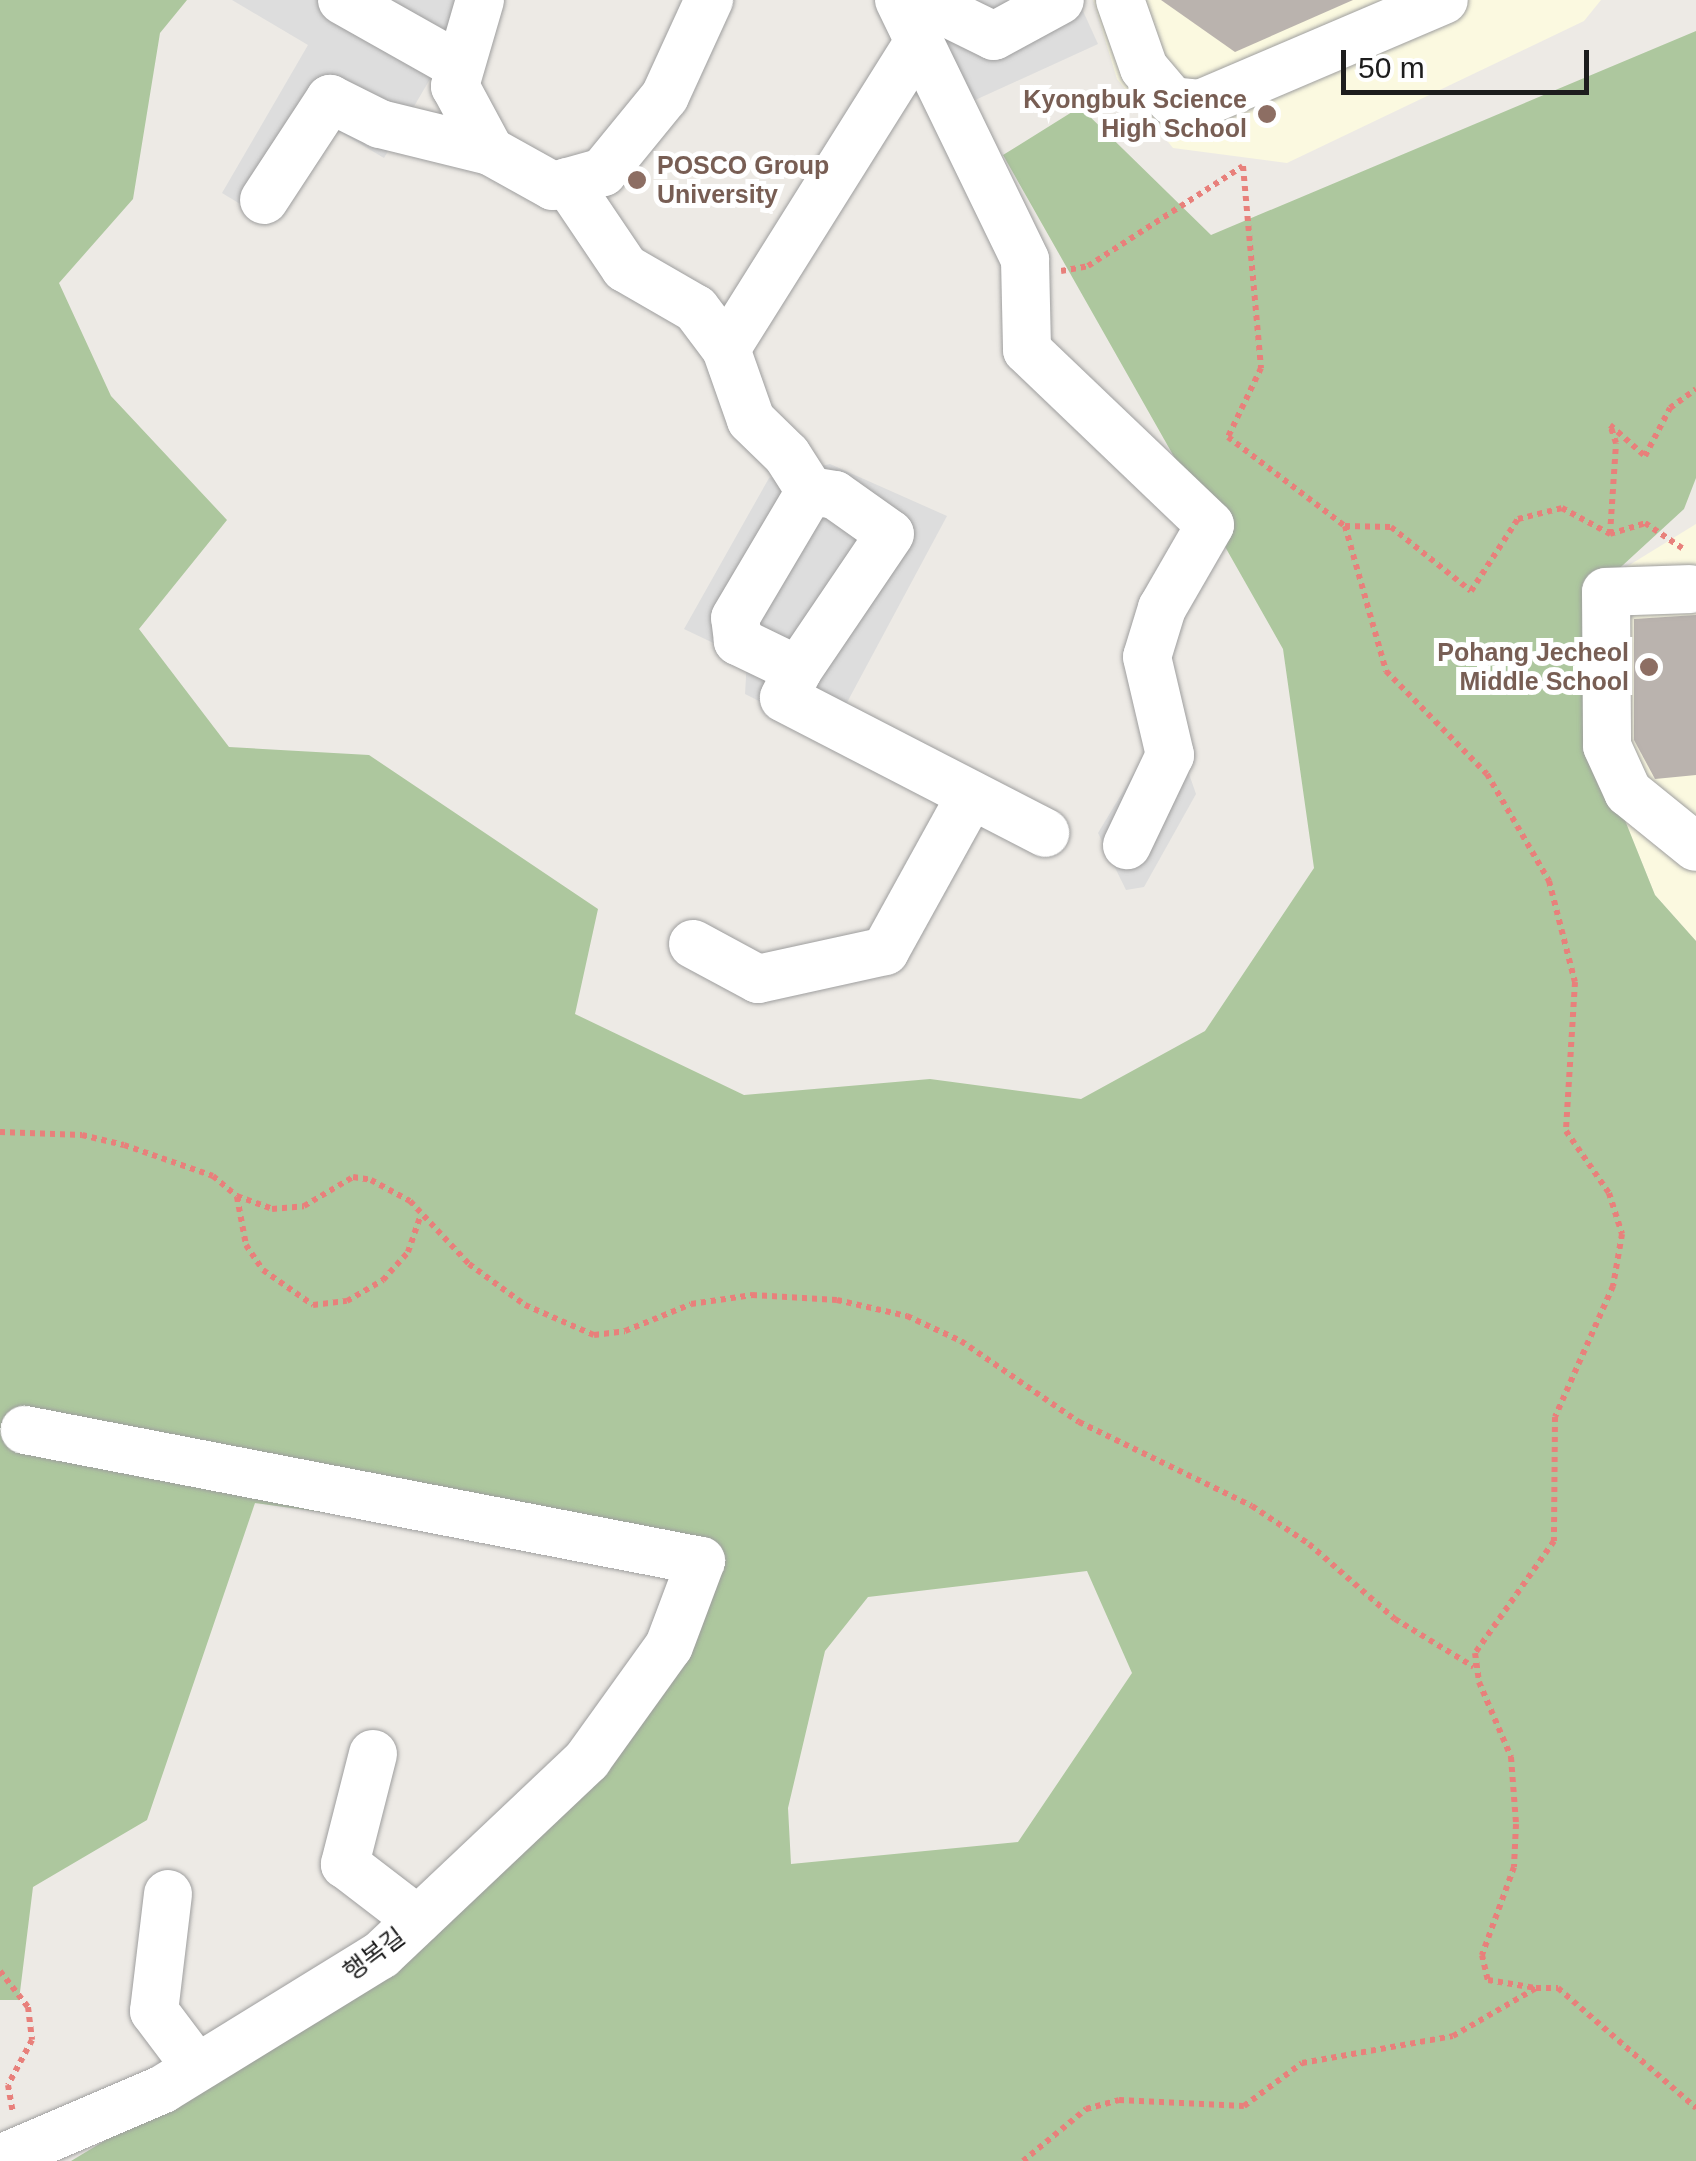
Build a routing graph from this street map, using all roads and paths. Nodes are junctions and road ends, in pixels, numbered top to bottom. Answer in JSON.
{"nodes":[{"id":1,"x":342,"y":0,"type":"edge"},
{"id":2,"x":480,"y":0,"type":"edge"},
{"id":3,"x":710,"y":0,"type":"edge"},
{"id":4,"x":1060,"y":0,"type":"edge"},
{"id":5,"x":1120,"y":0,"type":"edge"},
{"id":6,"x":1444,"y":0,"type":"edge"},
{"id":7,"x":922,"y":16,"type":"edge"},
{"id":8,"x":459,"y":66,"type":"junction"},
{"id":9,"x":490,"y":150,"type":"junction"},
{"id":10,"x":567,"y":182,"type":"junction"},
{"id":11,"x":264,"y":200,"type":"dead end"},
{"id":12,"x":1025,"y":278,"type":"junction"},
{"id":13,"x":726,"y":349,"type":"junction"},
{"id":14,"x":1696,"y":389,"type":"edge"},
{"id":15,"x":810,"y":491,"type":"junction"},
{"id":16,"x":1346,"y":526,"type":"junction"},
{"id":17,"x":1610,"y":534,"type":"junction"},
{"id":18,"x":1690,"y":589,"type":"joint"},
{"id":19,"x":798,"y":670,"type":"junction"},
{"id":20,"x":970,"y":795,"type":"junction"},
{"id":21,"x":1045,"y":834,"type":"dead end"},
{"id":22,"x":1127,"y":845,"type":"dead end"},
{"id":23,"x":1696,"y":847,"type":"edge"},
{"id":24,"x":694,"y":944,"type":"dead end"},
{"id":25,"x":0,"y":1132,"type":"edge"},
{"id":26,"x":237,"y":1196,"type":"junction"},
{"id":27,"x":420,"y":1216,"type":"junction"},
{"id":28,"x":25,"y":1430,"type":"dead end"},
{"id":29,"x":1474,"y":1667,"type":"junction"},
{"id":30,"x":373,"y":1754,"type":"dead end"},
{"id":31,"x":168,"y":1894,"type":"dead end"},
{"id":32,"x":418,"y":1920,"type":"junction"},
{"id":33,"x":0,"y":1971,"type":"edge"},
{"id":34,"x":1536,"y":1988,"type":"junction"},
{"id":35,"x":197,"y":2068,"type":"junction"},
{"id":36,"x":12,"y":2104,"type":"junction"},
{"id":37,"x":0,"y":2108,"type":"edge"},
{"id":38,"x":1696,"y":2108,"type":"edge"},
{"id":39,"x":9,"y":2155,"type":"edge"},
{"id":40,"x":1023,"y":2161,"type":"edge"}],
"edges":[{"from":1,"to":8,"type":"street"},
{"from":2,"to":8,"type":"street"},
{"from":3,"to":10,"type":"street"},
{"from":4,"to":7,"type":"street"},
{"from":5,"to":6,"type":"street"},
{"from":7,"to":12,"type":"street"},
{"from":7,"to":13,"type":"street"},
{"from":8,"to":9,"type":"street"},
{"from":9,"to":10,"type":"street"},
{"from":9,"to":11,"type":"street"},
{"from":10,"to":13,"type":"street"},
{"from":12,"to":16,"type":"path"},
{"from":12,"to":22,"type":"street"},
{"from":13,"to":15,"type":"street"},
{"from":14,"to":17,"type":"path"},
{"from":15,"to":19,"type":"street"},
{"from":15,"to":19,"type":"street"},
{"from":16,"to":17,"type":"path"},
{"from":16,"to":29,"type":"path"},
{"from":17,"to":18,"type":"path"},
{"from":18,"to":23,"type":"street"},
{"from":19,"to":20,"type":"street"},
{"from":20,"to":21,"type":"street"},
{"from":20,"to":24,"type":"street"},
{"from":25,"to":26,"type":"path"},
{"from":26,"to":27,"type":"path"},
{"from":26,"to":27,"type":"path"},
{"from":27,"to":29,"type":"path"},
{"from":28,"to":32,"type":"street","name":"행복길"},
{"from":29,"to":34,"type":"path"},
{"from":30,"to":32,"type":"street"},
{"from":31,"to":35,"type":"street"},
{"from":32,"to":35,"type":"street","name":"행복길"},
{"from":33,"to":36,"type":"path"},
{"from":34,"to":38,"type":"path"},
{"from":34,"to":40,"type":"path"},
{"from":35,"to":39,"type":"street","name":"행복길"},
{"from":36,"to":37,"type":"path"},
{"from":36,"to":39,"type":"path"}]}
